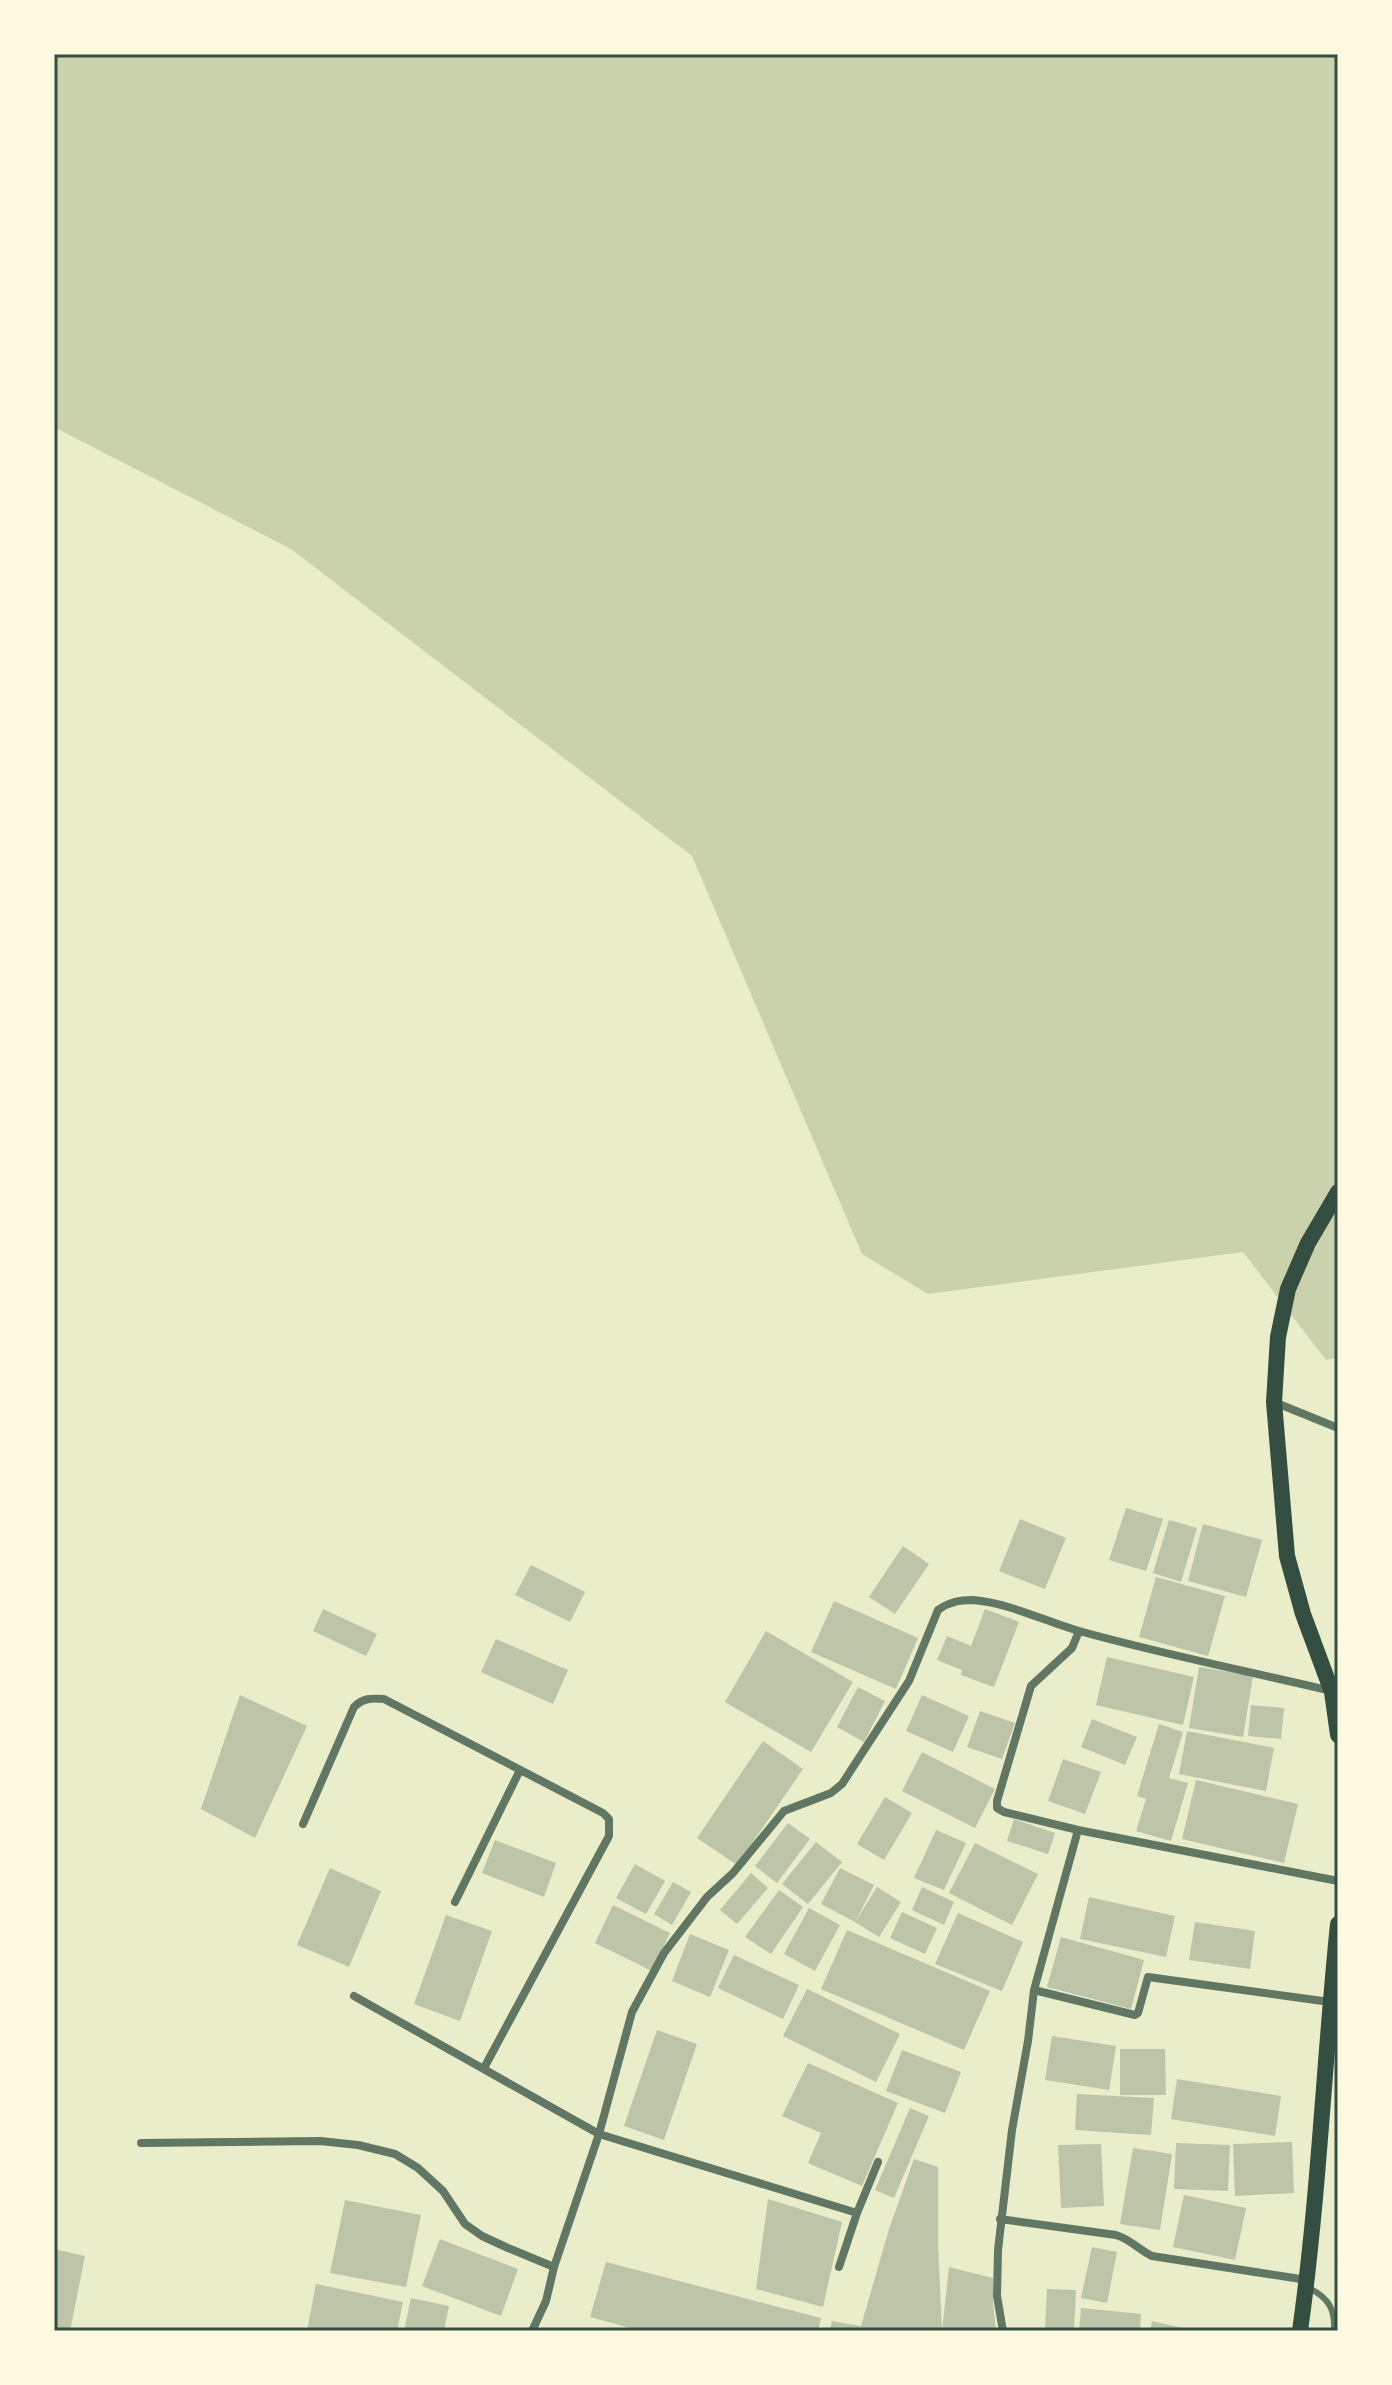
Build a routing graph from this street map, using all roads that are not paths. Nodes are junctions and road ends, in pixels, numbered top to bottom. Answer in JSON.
{"nodes":[{"id":1,"x":1338,"y":1192,"type":"edge"},
{"id":2,"x":1274,"y":1402,"type":"junction"},
{"id":3,"x":1338,"y":1428,"type":"edge"},
{"id":4,"x":1079,"y":1631,"type":"junction"},
{"id":5,"x":1332,"y":1692,"type":"junction"},
{"id":6,"x":1338,"y":1735,"type":"edge"},
{"id":7,"x":520,"y":1770,"type":"junction"},
{"id":8,"x":303,"y":1824,"type":"dead end"},
{"id":9,"x":1078,"y":1830,"type":"junction"},
{"id":10,"x":1338,"y":1881,"type":"edge"},
{"id":11,"x":455,"y":1902,"type":"dead end"},
{"id":12,"x":1338,"y":1924,"type":"edge"},
{"id":13,"x":1034,"y":1990,"type":"junction"},
{"id":14,"x":354,"y":1996,"type":"dead end"},
{"id":15,"x":1330,"y":2002,"type":"junction"},
{"id":16,"x":484,"y":2068,"type":"junction"},
{"id":17,"x":599,"y":2134,"type":"junction"},
{"id":18,"x":141,"y":2143,"type":"dead end"},
{"id":19,"x":878,"y":2162,"type":"dead end"},
{"id":20,"x":857,"y":2213,"type":"junction"},
{"id":21,"x":1000,"y":2219,"type":"junction"},
{"id":22,"x":554,"y":2267,"type":"junction"},
{"id":23,"x":839,"y":2267,"type":"dead end"},
{"id":24,"x":1307,"y":2283,"type":"junction"},
{"id":25,"x":532,"y":2331,"type":"edge"},
{"id":26,"x":1003,"y":2331,"type":"edge"},
{"id":27,"x":1300,"y":2331,"type":"edge"},
{"id":28,"x":1334,"y":2331,"type":"edge"}],
"edges":[{"from":1,"to":2,"type":"main road"},
{"from":2,"to":3,"type":"street"},
{"from":2,"to":5,"type":"main road"},
{"from":4,"to":5,"type":"street"},
{"from":4,"to":9,"type":"street"},
{"from":4,"to":17,"type":"street"},
{"from":5,"to":6,"type":"main road"},
{"from":7,"to":8,"type":"street"},
{"from":7,"to":11,"type":"street"},
{"from":7,"to":16,"type":"street"},
{"from":9,"to":10,"type":"street"},
{"from":9,"to":13,"type":"street"},
{"from":12,"to":15,"type":"main road"},
{"from":13,"to":15,"type":"street"},
{"from":13,"to":21,"type":"street"},
{"from":14,"to":16,"type":"street"},
{"from":15,"to":24,"type":"main road"},
{"from":16,"to":17,"type":"street"},
{"from":17,"to":20,"type":"street"},
{"from":17,"to":22,"type":"street"},
{"from":18,"to":22,"type":"street"},
{"from":19,"to":20,"type":"street"},
{"from":20,"to":23,"type":"street"},
{"from":21,"to":24,"type":"street"},
{"from":21,"to":26,"type":"street"},
{"from":22,"to":25,"type":"street"},
{"from":24,"to":27,"type":"main road"},
{"from":24,"to":28,"type":"lane"}]}
